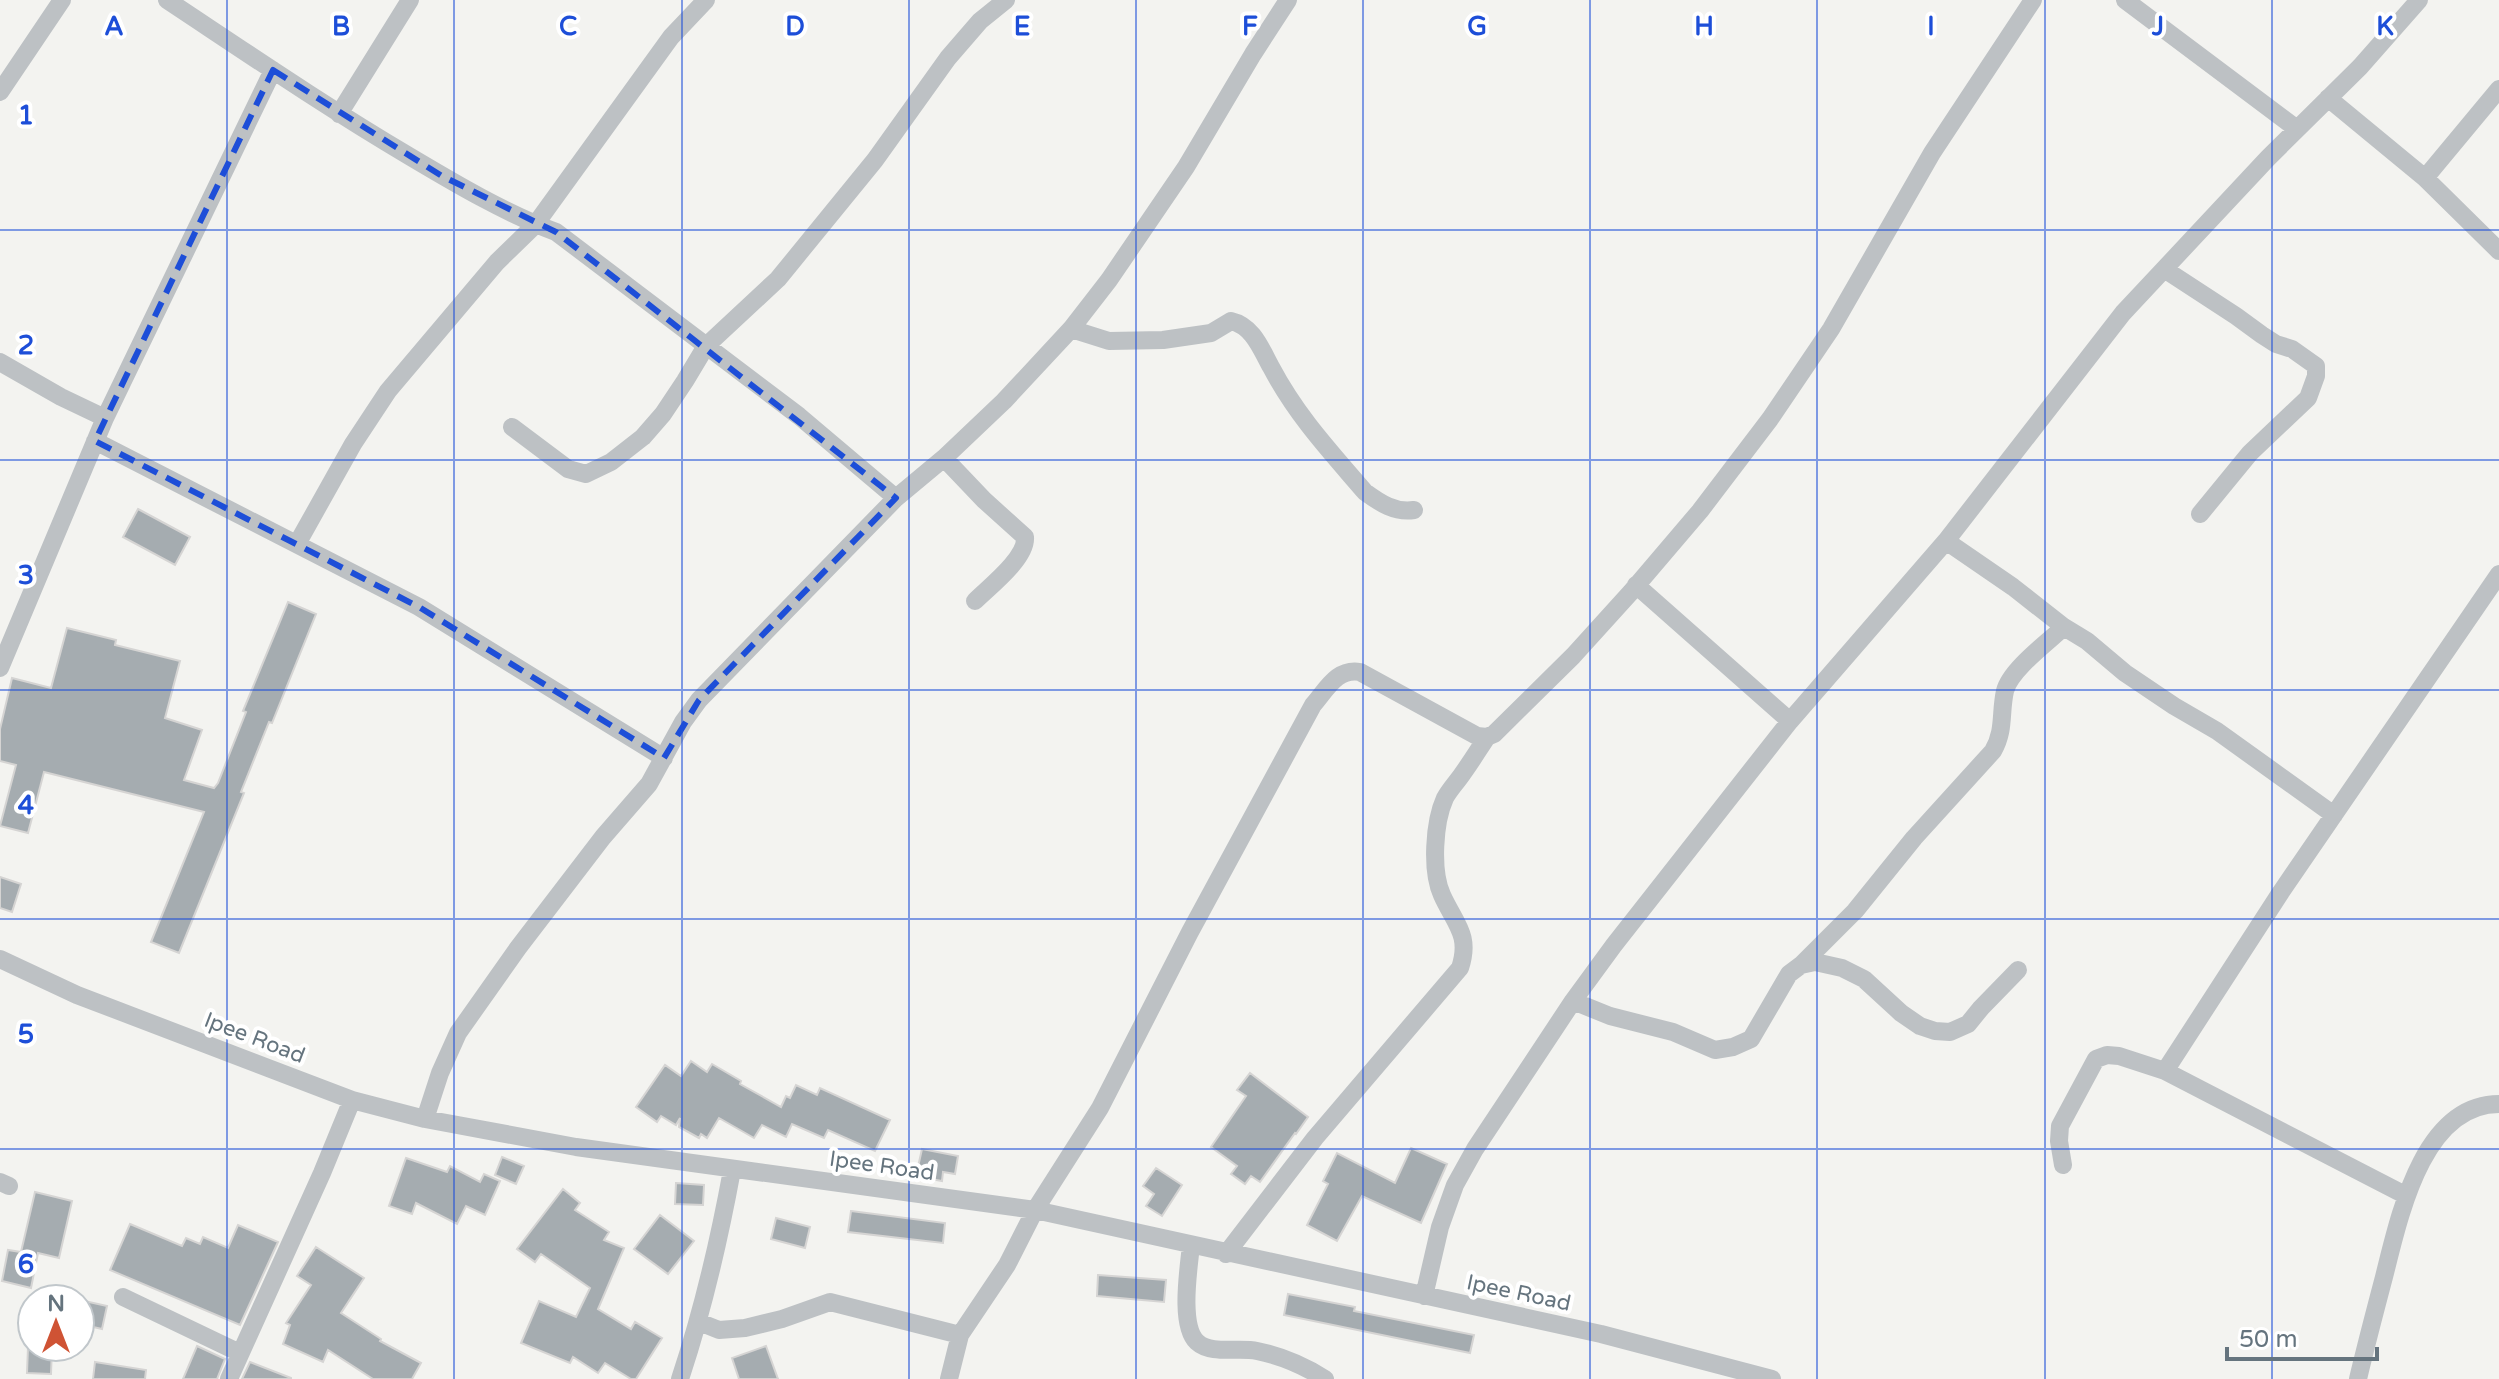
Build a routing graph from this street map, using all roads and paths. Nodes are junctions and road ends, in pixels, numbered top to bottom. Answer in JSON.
{"nodes":[{"id":1,"x":62,"y":0,"type":"edge"},
{"id":2,"x":167,"y":0,"type":"edge"},
{"id":3,"x":410,"y":0,"type":"edge"},
{"id":4,"x":706,"y":0,"type":"edge"},
{"id":5,"x":1006,"y":0,"type":"edge"},
{"id":6,"x":1288,"y":0,"type":"edge"},
{"id":7,"x":2033,"y":0,"type":"edge"},
{"id":8,"x":2125,"y":0,"type":"edge"},
{"id":9,"x":2419,"y":0,"type":"edge"},
{"id":10,"x":273,"y":70,"type":"junction"},
{"id":11,"x":2499,"y":89,"type":"edge"},
{"id":12,"x":0,"y":92,"type":"edge"},
{"id":13,"x":2328,"y":98,"type":"junction"},
{"id":14,"x":339,"y":114,"type":"junction"},
{"id":15,"x":2297,"y":129,"type":"junction"},
{"id":16,"x":2425,"y":178,"type":"junction"},
{"id":17,"x":535,"y":225,"type":"junction"},
{"id":18,"x":2499,"y":251,"type":"edge"},
{"id":19,"x":2164,"y":269,"type":"junction"},
{"id":20,"x":1071,"y":329,"type":"junction"},
{"id":21,"x":706,"y":346,"type":"junction"},
{"id":22,"x":0,"y":362,"type":"edge"},
{"id":23,"x":105,"y":418,"type":"junction"},
{"id":24,"x":512,"y":427,"type":"dead end"},
{"id":25,"x":95,"y":441,"type":"junction"},
{"id":26,"x":944,"y":458,"type":"junction"},
{"id":27,"x":896,"y":498,"type":"junction"},
{"id":28,"x":1414,"y":510,"type":"dead end"},
{"id":29,"x":2200,"y":514,"type":"dead end"},
{"id":30,"x":1946,"y":541,"type":"junction"},
{"id":31,"x":297,"y":544,"type":"junction"},
{"id":32,"x":2499,"y":574,"type":"edge"},
{"id":33,"x":1636,"y":585,"type":"junction"},
{"id":34,"x":975,"y":601,"type":"dead end"},
{"id":35,"x":2064,"y":627,"type":"junction"},
{"id":36,"x":0,"y":668,"type":"edge"},
{"id":37,"x":1790,"y":721,"type":"junction"},
{"id":38,"x":1487,"y":737,"type":"junction"},
{"id":39,"x":664,"y":758,"type":"junction"},
{"id":40,"x":2334,"y":815,"type":"junction"},
{"id":41,"x":0,"y":959,"type":"edge"},
{"id":42,"x":1801,"y":965,"type":"junction"},
{"id":43,"x":2018,"y":970,"type":"dead end"},
{"id":44,"x":1573,"y":1001,"type":"junction"},
{"id":45,"x":2165,"y":1071,"type":"junction"},
{"id":46,"x":352,"y":1100,"type":"junction"},
{"id":47,"x":2499,"y":1104,"type":"edge"},
{"id":48,"x":425,"y":1119,"type":"junction"},
{"id":49,"x":2063,"y":1165,"type":"dead end"},
{"id":50,"x":732,"y":1170,"type":"junction"},
{"id":51,"x":2405,"y":1195,"type":"junction"},
{"id":52,"x":1035,"y":1210,"type":"junction"},
{"id":53,"x":1191,"y":1245,"type":"junction"},
{"id":54,"x":1226,"y":1254,"type":"junction"},
{"id":55,"x":1424,"y":1296,"type":"junction"},
{"id":56,"x":123,"y":1297,"type":"dead end"},
{"id":57,"x":699,"y":1322,"type":"junction"},
{"id":58,"x":960,"y":1335,"type":"junction"},
{"id":59,"x":240,"y":1353,"type":"junction"},
{"id":60,"x":229,"y":1379,"type":"edge"},
{"id":61,"x":680,"y":1379,"type":"edge"},
{"id":62,"x":949,"y":1379,"type":"edge"},
{"id":63,"x":1325,"y":1379,"type":"edge"},
{"id":64,"x":1772,"y":1379,"type":"edge"},
{"id":65,"x":2358,"y":1379,"type":"edge"}],
"edges":[{"from":1,"to":12,"type":"street"},
{"from":2,"to":10,"type":"street"},
{"from":3,"to":14,"type":"street"},
{"from":4,"to":17,"type":"street"},
{"from":5,"to":21,"type":"street"},
{"from":6,"to":20,"type":"street"},
{"from":7,"to":33,"type":"street"},
{"from":8,"to":15,"type":"street"},
{"from":9,"to":13,"type":"street"},
{"from":10,"to":14,"type":"street"},
{"from":10,"to":23,"type":"street"},
{"from":11,"to":16,"type":"street"},
{"from":13,"to":15,"type":"street"},
{"from":13,"to":16,"type":"street"},
{"from":14,"to":17,"type":"street"},
{"from":15,"to":19,"type":"street"},
{"from":16,"to":18,"type":"street"},
{"from":17,"to":21,"type":"street"},
{"from":17,"to":31,"type":"street"},
{"from":19,"to":29,"type":"street"},
{"from":19,"to":30,"type":"street"},
{"from":20,"to":26,"type":"street"},
{"from":20,"to":28,"type":"street"},
{"from":21,"to":24,"type":"street"},
{"from":21,"to":27,"type":"street"},
{"from":22,"to":23,"type":"street"},
{"from":23,"to":25,"type":"street"},
{"from":25,"to":31,"type":"street"},
{"from":25,"to":36,"type":"street"},
{"from":26,"to":27,"type":"street"},
{"from":26,"to":34,"type":"street"},
{"from":27,"to":39,"type":"street"},
{"from":30,"to":35,"type":"street"},
{"from":30,"to":37,"type":"street"},
{"from":31,"to":39,"type":"street"},
{"from":32,"to":40,"type":"street"},
{"from":33,"to":37,"type":"street"},
{"from":33,"to":38,"type":"street"},
{"from":35,"to":40,"type":"street"},
{"from":35,"to":42,"type":"street"},
{"from":37,"to":44,"type":"street"},
{"from":38,"to":52,"type":"street"},
{"from":38,"to":54,"type":"street"},
{"from":39,"to":48,"type":"street"},
{"from":40,"to":45,"type":"street"},
{"from":41,"to":46,"type":"street","name":"Ipee Road"},
{"from":42,"to":43,"type":"street"},
{"from":42,"to":44,"type":"street"},
{"from":44,"to":55,"type":"street"},
{"from":45,"to":49,"type":"street"},
{"from":45,"to":51,"type":"street"},
{"from":46,"to":48,"type":"street","name":"Ipee Road"},
{"from":46,"to":59,"type":"street"},
{"from":47,"to":51,"type":"street"},
{"from":48,"to":50,"type":"street","name":"Ipee Road"},
{"from":50,"to":52,"type":"street","name":"Ipee Road"},
{"from":50,"to":57,"type":"street"},
{"from":51,"to":65,"type":"street"},
{"from":52,"to":53,"type":"street","name":"Ipee Road"},
{"from":52,"to":58,"type":"street"},
{"from":53,"to":54,"type":"street","name":"Ipee Road"},
{"from":53,"to":63,"type":"street"},
{"from":54,"to":55,"type":"street","name":"Ipee Road"},
{"from":55,"to":64,"type":"street","name":"Ipee Road"},
{"from":56,"to":59,"type":"street"},
{"from":57,"to":58,"type":"street"},
{"from":57,"to":61,"type":"street"},
{"from":58,"to":62,"type":"street"},
{"from":59,"to":60,"type":"street"}]}
